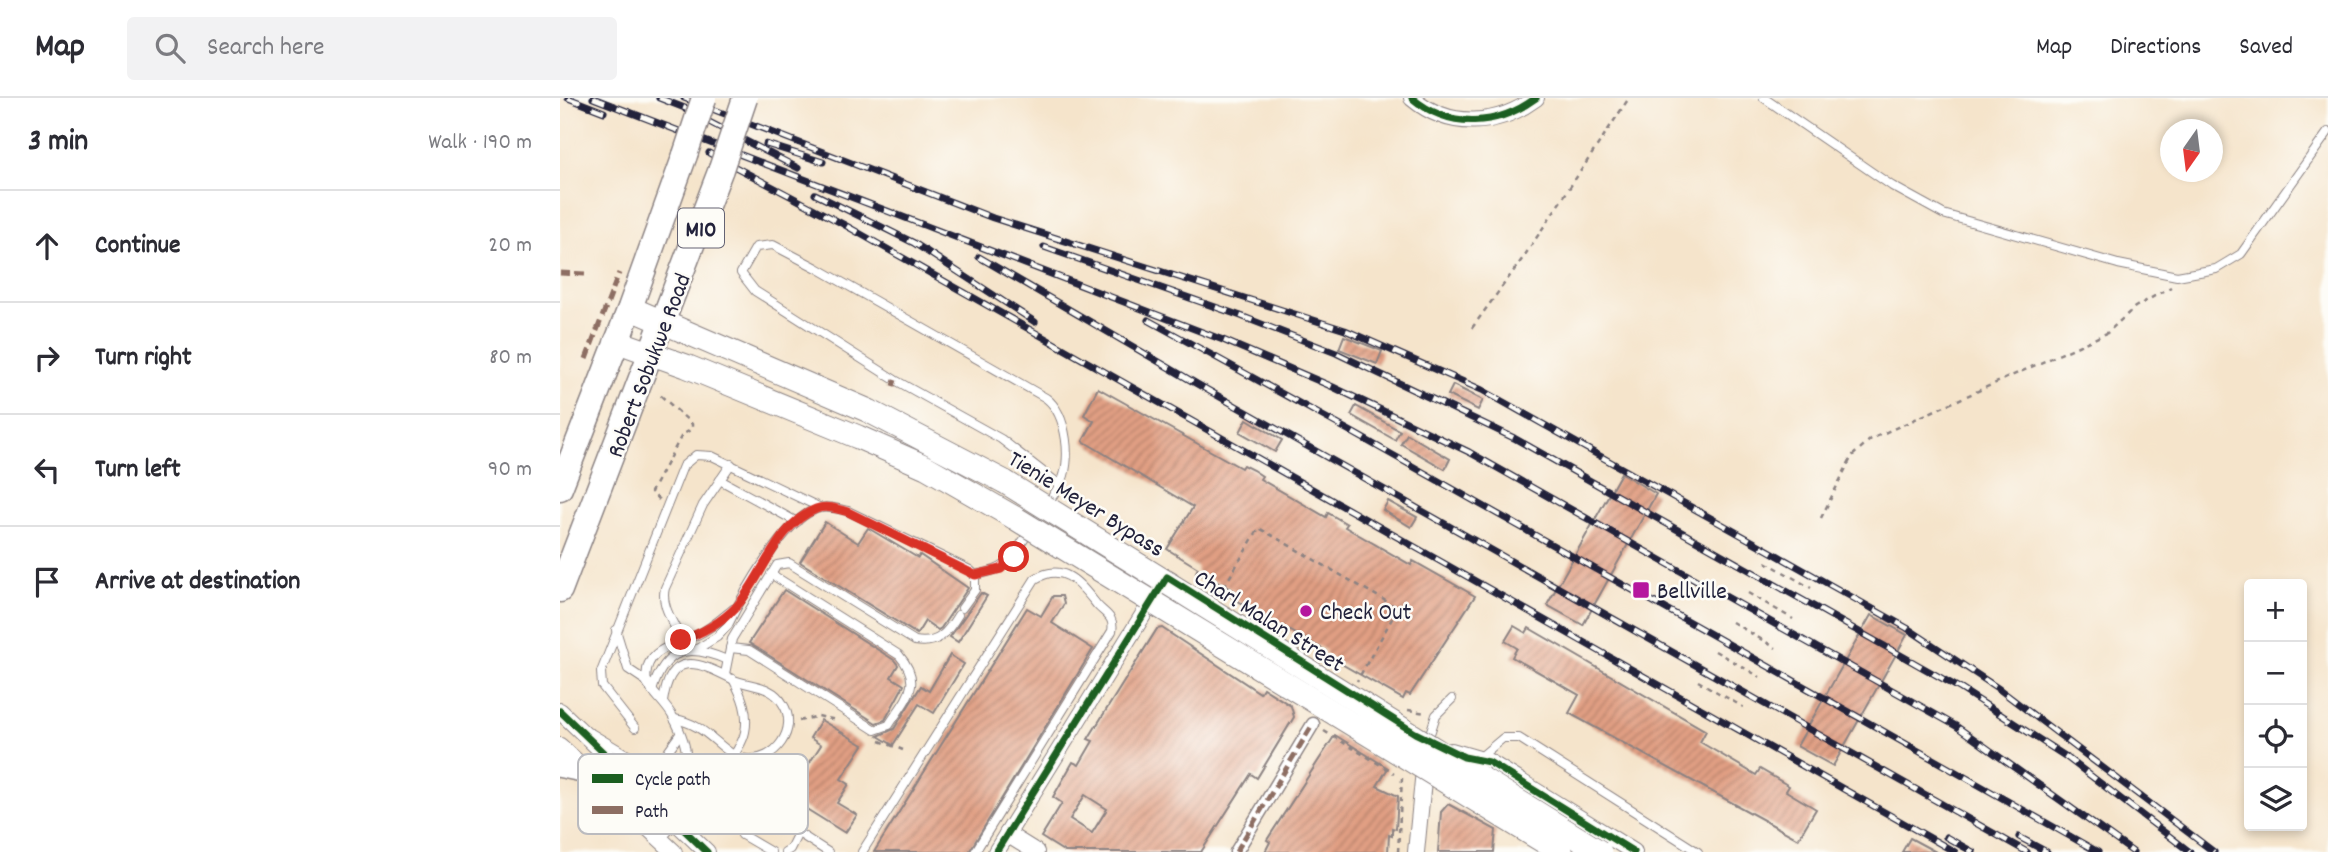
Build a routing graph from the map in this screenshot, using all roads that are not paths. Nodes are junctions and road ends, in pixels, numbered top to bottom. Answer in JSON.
{"nodes":[{"id":1,"x":704,"y":98,"type":"edge"},
{"id":2,"x":745,"y":98,"type":"edge"},
{"id":3,"x":1412,"y":98,"type":"edge"},
{"id":4,"x":1536,"y":98,"type":"edge"},
{"id":5,"x":1764,"y":98,"type":"edge"},
{"id":6,"x":2328,"y":132,"type":"edge"},
{"id":7,"x":631,"y":308,"type":"junction"},
{"id":8,"x":665,"y":321,"type":"junction"},
{"id":9,"x":616,"y":341,"type":"junction"},
{"id":10,"x":652,"y":353,"type":"junction"},
{"id":11,"x":731,"y":464,"type":"junction"},
{"id":12,"x":720,"y":480,"type":"junction"},
{"id":13,"x":1060,"y":485,"type":"junction"},
{"id":14,"x":560,"y":488,"type":"edge"},
{"id":15,"x":821,"y":508,"type":"junction"},
{"id":16,"x":796,"y":522,"type":"junction"},
{"id":17,"x":771,"y":575,"type":"junction"},
{"id":18,"x":975,"y":575,"type":"junction"},
{"id":19,"x":560,"y":590,"type":"edge"},
{"id":20,"x":1156,"y":594,"type":"junction"},
{"id":21,"x":737,"y":607,"type":"junction"},
{"id":22,"x":616,"y":630,"type":"junction"},
{"id":23,"x":681,"y":640,"type":"junction"},
{"id":24,"x":730,"y":648,"type":"junction"},
{"id":25,"x":697,"y":649,"type":"junction"},
{"id":26,"x":727,"y":660,"type":"junction"},
{"id":27,"x":729,"y":677,"type":"junction"},
{"id":28,"x":651,"y":685,"type":"junction"},
{"id":29,"x":1452,"y":699,"type":"dead end"},
{"id":30,"x":663,"y":702,"type":"junction"},
{"id":31,"x":560,"y":712,"type":"edge"},
{"id":32,"x":674,"y":719,"type":"junction"},
{"id":33,"x":573,"y":724,"type":"junction"},
{"id":34,"x":1312,"y":724,"type":"road end"},
{"id":35,"x":635,"y":728,"type":"dead end"},
{"id":36,"x":680,"y":734,"type":"junction"},
{"id":37,"x":1428,"y":740,"type":"junction"},
{"id":38,"x":560,"y":746,"type":"edge"},
{"id":39,"x":604,"y":754,"type":"edge"},
{"id":40,"x":626,"y":754,"type":"edge"},
{"id":41,"x":666,"y":754,"type":"edge"},
{"id":42,"x":687,"y":754,"type":"edge"},
{"id":43,"x":733,"y":754,"type":"edge"},
{"id":44,"x":734,"y":754,"type":"edge"},
{"id":45,"x":769,"y":754,"type":"edge"},
{"id":46,"x":1478,"y":759,"type":"junction"},
{"id":47,"x":578,"y":763,"type":"edge"},
{"id":48,"x":1424,"y":764,"type":"junction"},
{"id":49,"x":560,"y":765,"type":"edge"},
{"id":50,"x":578,"y":769,"type":"edge"},
{"id":51,"x":655,"y":834,"type":"edge"},
{"id":52,"x":665,"y":834,"type":"edge"},
{"id":53,"x":687,"y":834,"type":"edge"},
{"id":54,"x":798,"y":834,"type":"edge"},
{"id":55,"x":800,"y":834,"type":"edge"},
{"id":56,"x":1007,"y":834,"type":"junction"},
{"id":57,"x":742,"y":835,"type":"dead end"},
{"id":58,"x":661,"y":839,"type":"junction"},
{"id":59,"x":674,"y":852,"type":"edge"},
{"id":60,"x":707,"y":852,"type":"edge"},
{"id":61,"x":771,"y":852,"type":"edge"},
{"id":62,"x":785,"y":852,"type":"edge"},
{"id":63,"x":828,"y":852,"type":"edge"},
{"id":64,"x":862,"y":852,"type":"edge"},
{"id":65,"x":975,"y":852,"type":"edge"},
{"id":66,"x":996,"y":852,"type":"edge"},
{"id":67,"x":1036,"y":852,"type":"edge"},
{"id":68,"x":1236,"y":852,"type":"edge"},
{"id":69,"x":1416,"y":852,"type":"edge"},
{"id":70,"x":1564,"y":852,"type":"edge"},
{"id":71,"x":1600,"y":852,"type":"edge"},
{"id":72,"x":1634,"y":852,"type":"edge"},
{"id":73,"x":1698,"y":852,"type":"edge"}],
"edges":[{"from":1,"to":7,"type":"main road","name":"Robert Sobukwe Road","number":"M10","bridge":true},
{"from":2,"to":8,"type":"main road","name":"Robert Sobukwe Road","number":"M10","bridge":true},
{"from":3,"to":4,"type":"street"},
{"from":5,"to":6,"type":"lane"},
{"from":7,"to":8,"type":"main road","name":"Tienie Meyer Bypass"},
{"from":7,"to":9,"type":"main road","name":"Robert Sobukwe Road","number":"M10"},
{"from":8,"to":10,"type":"main road","name":"Robert Sobukwe Road","number":"M10"},
{"from":8,"to":71,"type":"main road","name":"Tienie Meyer Bypass","bridge":true},
{"from":9,"to":10,"type":"main road","name":"Tienie Meyer Bypass"},
{"from":9,"to":14,"type":"main road","name":"Robert Sobukwe Road","number":"M10"},
{"from":10,"to":19,"type":"main road","name":"Robert Sobukwe Road","number":"M10"},
{"from":10,"to":70,"type":"main road","name":"Tienie Meyer Bypass","bridge":true},
{"from":11,"to":12,"type":"lane"},
{"from":11,"to":15,"type":"lane"},
{"from":11,"to":22,"type":"lane"},
{"from":12,"to":16,"type":"lane"},
{"from":12,"to":23,"type":"lane"},
{"from":13,"to":13,"type":"lane"},
{"from":13,"to":18,"type":"lane"},
{"from":15,"to":16,"type":"lane"},
{"from":15,"to":18,"type":"lane"},
{"from":16,"to":21,"type":"lane"},
{"from":17,"to":18,"type":"lane"},
{"from":17,"to":24,"type":"lane"},
{"from":17,"to":24,"type":"lane"},
{"from":20,"to":37,"type":"street","name":"Charl Malan Street"},
{"from":20,"to":48,"type":"street","name":"Charl Malan Street"},
{"from":20,"to":56,"type":"street","name":"Charl Malan Street"},
{"from":21,"to":23,"type":"lane"},
{"from":21,"to":25,"type":"lane"},
{"from":22,"to":28,"type":"lane"},
{"from":22,"to":35,"type":"lane"},
{"from":23,"to":28,"type":"lane"},
{"from":24,"to":26,"type":"lane"},
{"from":25,"to":26,"type":"lane"},
{"from":25,"to":28,"type":"lane"},
{"from":26,"to":27,"type":"lane"},
{"from":27,"to":30,"type":"lane"},
{"from":27,"to":44,"type":"lane"},
{"from":27,"to":45,"type":"lane"},
{"from":28,"to":30,"type":"lane"},
{"from":29,"to":37,"type":"lane"},
{"from":30,"to":32,"type":"lane"},
{"from":31,"to":33,"type":"street"},
{"from":32,"to":36,"type":"lane"},
{"from":32,"to":43,"type":"lane"},
{"from":33,"to":39,"type":"street"},
{"from":33,"to":40,"type":"lane"},
{"from":34,"to":68,"type":"street"},
{"from":36,"to":41,"type":"lane"},
{"from":36,"to":42,"type":"lane"},
{"from":37,"to":46,"type":"street","name":"Charl Malan Street"},
{"from":37,"to":48,"type":"street"},
{"from":38,"to":47,"type":"street"},
{"from":46,"to":72,"type":"street","name":"Charl Malan Street"},
{"from":46,"to":73,"type":"lane"},
{"from":48,"to":69,"type":"street"},
{"from":48,"to":70,"type":"street","name":"Charl Malan Street"},
{"from":49,"to":50,"type":"main road"},
{"from":51,"to":58,"type":"street"},
{"from":52,"to":58,"type":"lane"},
{"from":53,"to":60,"type":"street"},
{"from":54,"to":62,"type":"lane"},
{"from":55,"to":63,"type":"lane"},
{"from":56,"to":66,"type":"street","name":"Charl Malan Street"},
{"from":56,"to":67,"type":"street"},
{"from":57,"to":61,"type":"lane"},
{"from":58,"to":59,"type":"street"},
{"from":64,"to":65,"type":"lane"}]}
